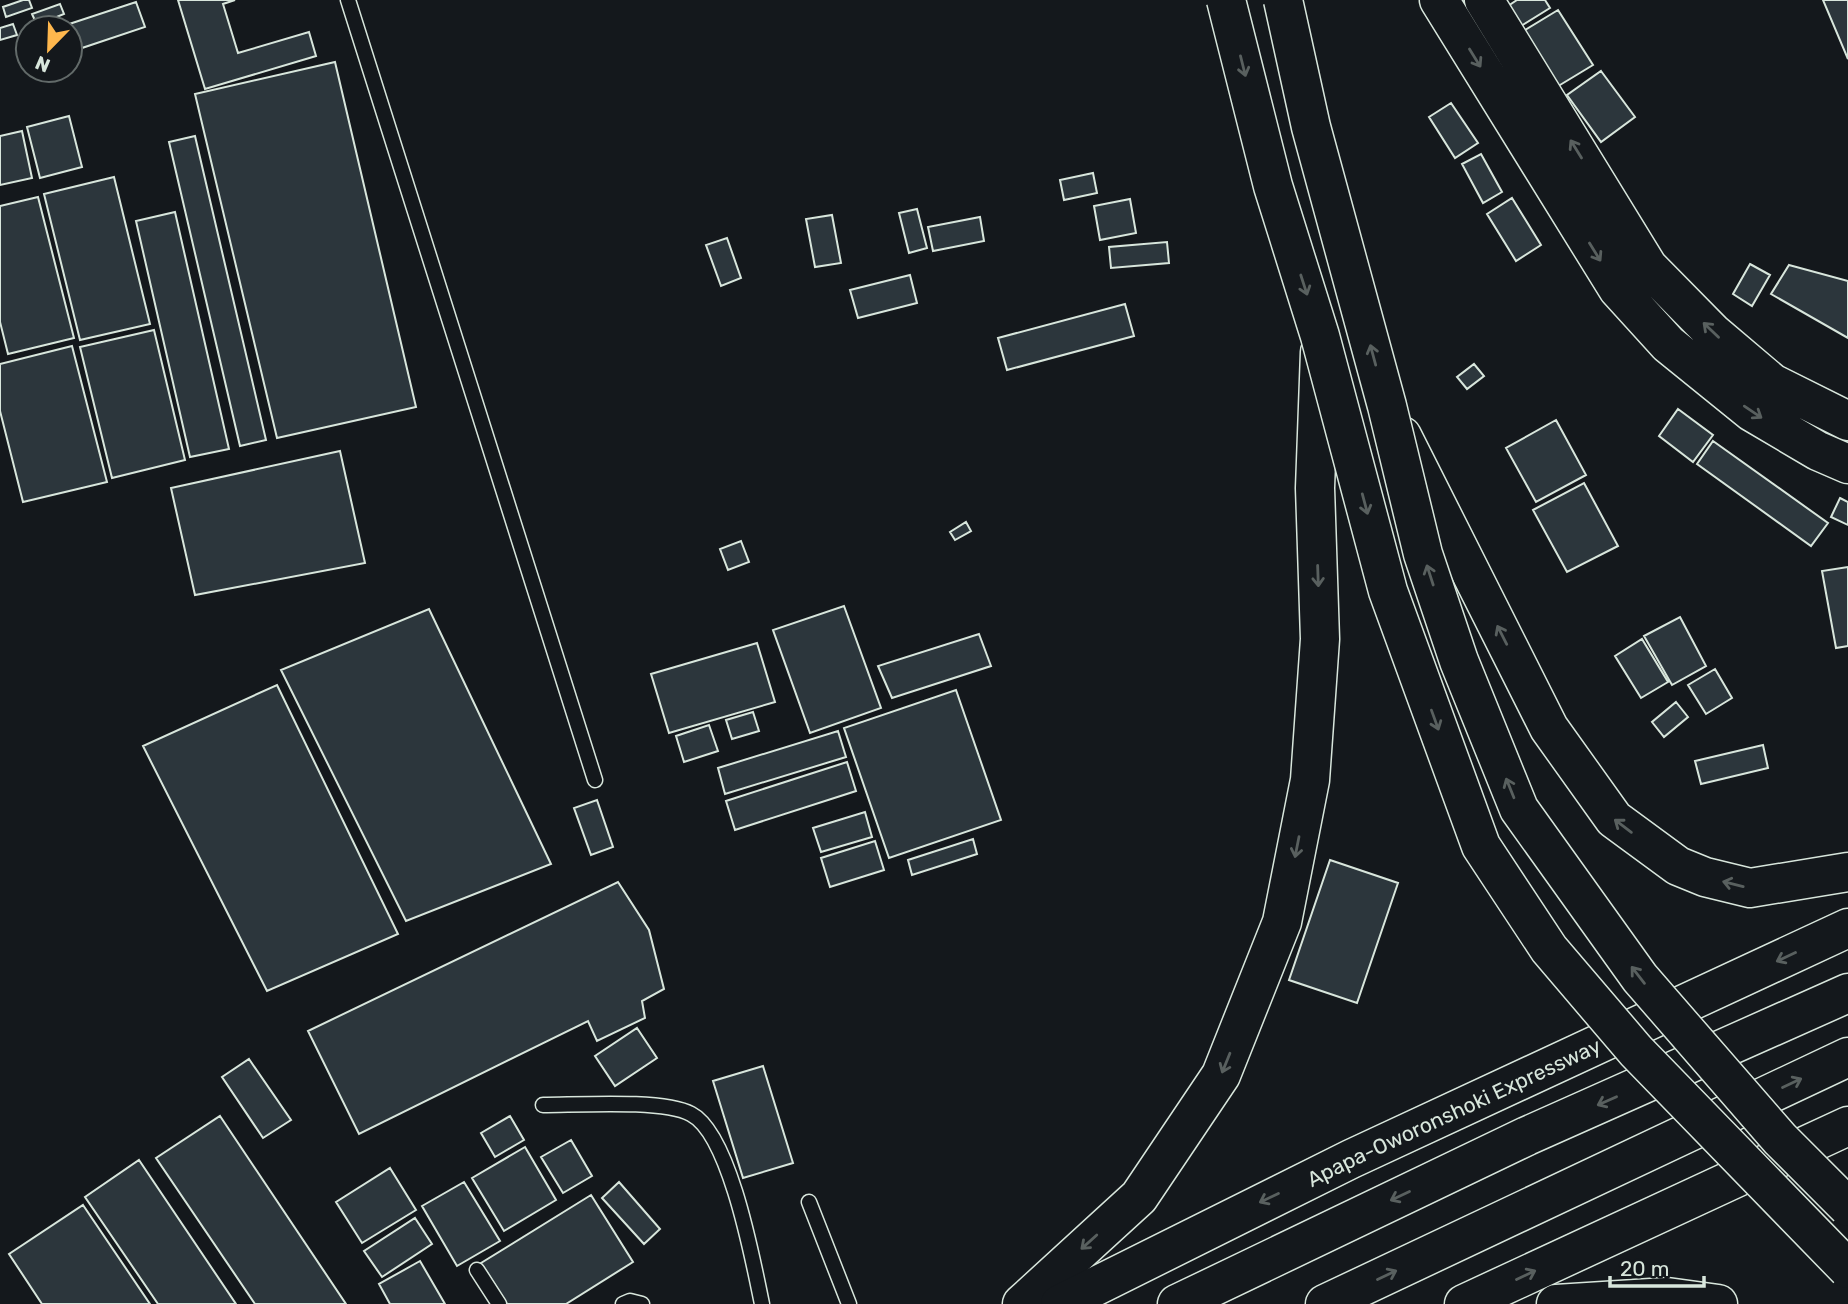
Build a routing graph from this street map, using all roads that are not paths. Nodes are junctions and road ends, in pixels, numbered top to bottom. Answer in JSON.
{"nodes":[{"id":1,"x":348,"y":0,"type":"edge"},
{"id":2,"x":1226,"y":0,"type":"edge"},
{"id":3,"x":1283,"y":0,"type":"edge"},
{"id":4,"x":1439,"y":0,"type":"edge"},
{"id":5,"x":1484,"y":0,"type":"edge"},
{"id":6,"x":1320,"y":336,"type":"junction"},
{"id":7,"x":1387,"y":406,"type":"junction"},
{"id":8,"x":1848,"y":421,"type":"edge"},
{"id":9,"x":1848,"y":464,"type":"edge"},
{"id":10,"x":595,"y":780,"type":"dead end"},
{"id":11,"x":1848,"y":872,"type":"edge"},
{"id":12,"x":1848,"y":928,"type":"edge"},
{"id":13,"x":1848,"y":993,"type":"edge"},
{"id":14,"x":1848,"y":1057,"type":"edge"},
{"id":15,"x":542,"y":1105,"type":"dead end"},
{"id":16,"x":1848,"y":1126,"type":"edge"},
{"id":17,"x":809,"y":1202,"type":"dead end"},
{"id":18,"x":1848,"y":1208,"type":"edge"},
{"id":19,"x":1848,"y":1269,"type":"edge"},
{"id":20,"x":477,"y":1270,"type":"dead end"},
{"id":21,"x":499,"y":1304,"type":"edge"},
{"id":22,"x":623,"y":1304,"type":"edge"},
{"id":23,"x":642,"y":1304,"type":"edge"},
{"id":24,"x":762,"y":1304,"type":"edge"},
{"id":25,"x":849,"y":1304,"type":"edge"},
{"id":26,"x":1022,"y":1304,"type":"edge"},
{"id":27,"x":1060,"y":1304,"type":"edge"},
{"id":28,"x":1177,"y":1304,"type":"edge"},
{"id":29,"x":1325,"y":1304,"type":"edge"},
{"id":30,"x":1464,"y":1304,"type":"edge"},
{"id":31,"x":1556,"y":1304,"type":"edge"},
{"id":32,"x":1718,"y":1304,"type":"edge"}],
"edges":[{"from":1,"to":10,"type":"lane"},
{"from":2,"to":6,"type":"main road","one_way":true,"bridge":true},
{"from":7,"to":3,"type":"main road","one_way":true,"bridge":true},
{"from":4,"to":9,"type":"main road","one_way":true},
{"from":8,"to":5,"type":"main road","one_way":true},
{"from":6,"to":19,"type":"main road","one_way":true,"bridge":true},
{"from":6,"to":26,"type":"main road","one_way":true,"bridge":true},
{"from":11,"to":7,"type":"main road","one_way":true,"bridge":true},
{"from":18,"to":7,"type":"main road","one_way":true,"bridge":true},
{"from":12,"to":27,"type":"main road","name":"Apapa-Oworonshoki Expressway","one_way":true},
{"from":13,"to":28,"type":"main road","one_way":true},
{"from":29,"to":14,"type":"main road","one_way":true},
{"from":15,"to":24,"type":"lane"},
{"from":30,"to":16,"type":"main road","one_way":true},
{"from":17,"to":25,"type":"lane"},
{"from":20,"to":21,"type":"lane"},
{"from":22,"to":23,"type":"lane"},
{"from":31,"to":32,"type":"main road"}]}
